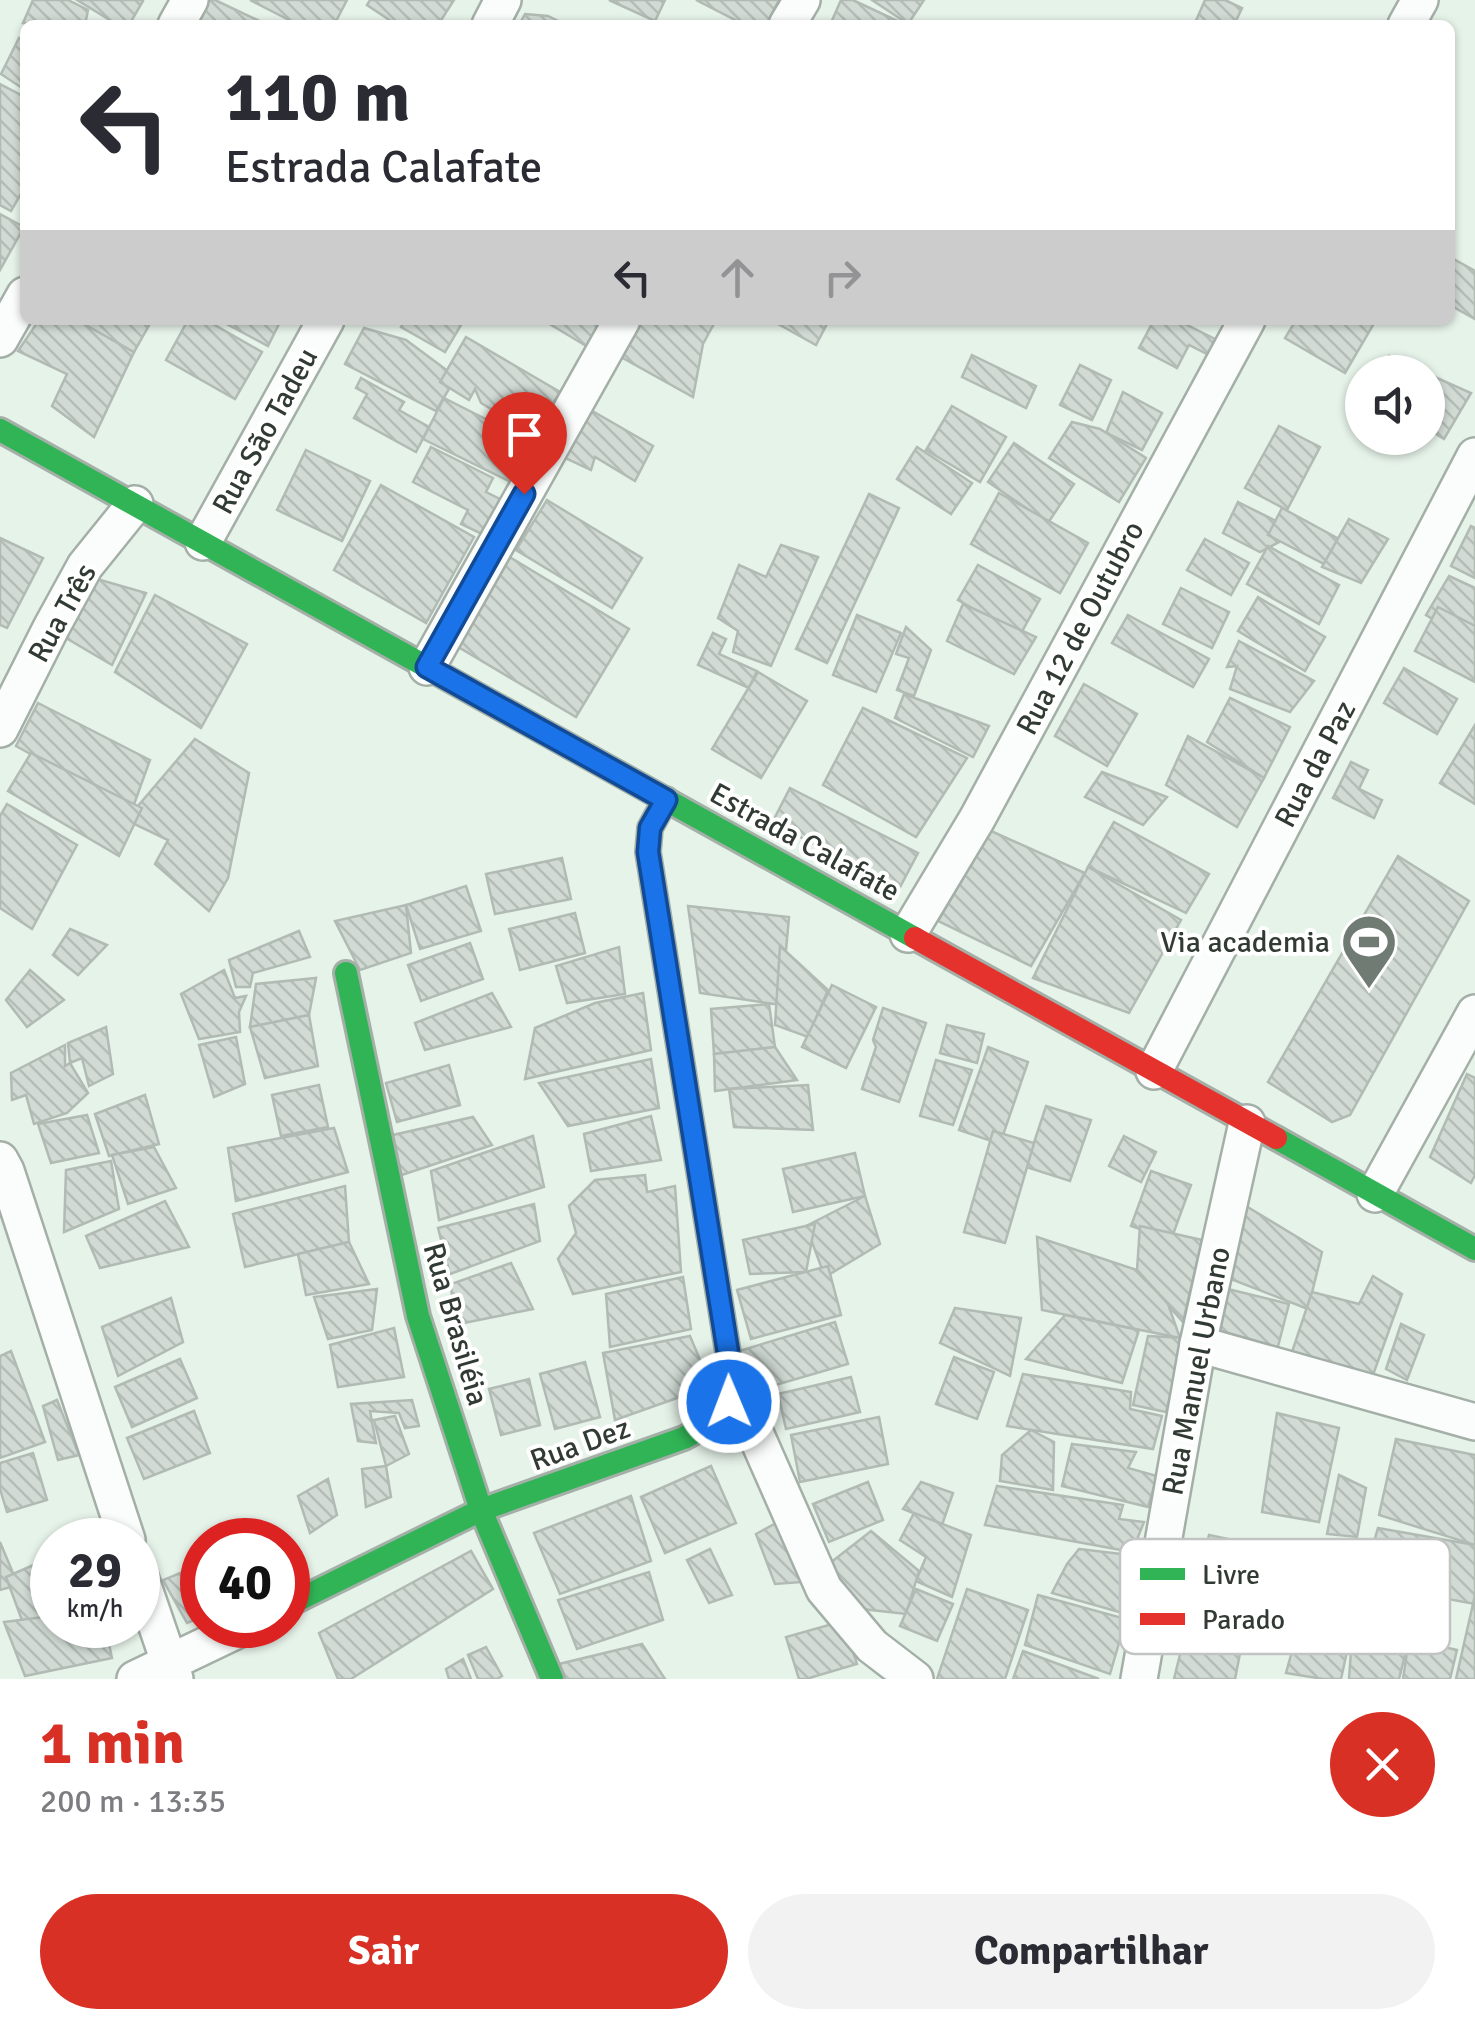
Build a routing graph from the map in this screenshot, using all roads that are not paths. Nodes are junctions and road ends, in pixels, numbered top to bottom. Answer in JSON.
{"nodes":[{"id":1,"x":20,"y":303,"type":"edge"},
{"id":2,"x":323,"y":325,"type":"edge"},
{"id":3,"x":619,"y":325,"type":"edge"},
{"id":4,"x":1243,"y":325,"type":"edge"},
{"id":5,"x":0,"y":339,"type":"edge"},
{"id":6,"x":0,"y":430,"type":"edge"},
{"id":7,"x":1475,"y":456,"type":"edge"},
{"id":8,"x":135,"y":504,"type":"junction"},
{"id":9,"x":204,"y":542,"type":"junction"},
{"id":10,"x":427,"y":667,"type":"junction"},
{"id":11,"x":0,"y":729,"type":"edge"},
{"id":12,"x":666,"y":800,"type":"junction"},
{"id":13,"x":908,"y":934,"type":"junction"},
{"id":14,"x":346,"y":973,"type":"dead end"},
{"id":15,"x":1475,"y":1013,"type":"edge"},
{"id":16,"x":1154,"y":1071,"type":"junction"},
{"id":17,"x":1248,"y":1123,"type":"junction"},
{"id":18,"x":2,"y":1170,"type":"edge"},
{"id":19,"x":1375,"y":1194,"type":"junction"},
{"id":20,"x":1475,"y":1249,"type":"edge"},
{"id":21,"x":1198,"y":1344,"type":"junction"},
{"id":22,"x":729,"y":1402,"type":"junction"},
{"id":23,"x":1475,"y":1422,"type":"edge"},
{"id":24,"x":481,"y":1510,"type":"junction"},
{"id":25,"x":120,"y":1518,"type":"edge"},
{"id":26,"x":1164,"y":1539,"type":"edge"},
{"id":27,"x":310,"y":1595,"type":"edge"},
{"id":28,"x":160,"y":1638,"type":"edge"},
{"id":29,"x":210,"y":1648,"type":"edge"},
{"id":30,"x":1143,"y":1654,"type":"edge"},
{"id":31,"x":171,"y":1672,"type":"edge"},
{"id":32,"x":135,"y":1679,"type":"edge"},
{"id":33,"x":552,"y":1679,"type":"edge"},
{"id":34,"x":915,"y":1679,"type":"edge"},
{"id":35,"x":1139,"y":1679,"type":"edge"}],
"edges":[{"from":1,"to":5,"type":"street"},
{"from":2,"to":9,"type":"street","name":"Rua São Tadeu"},
{"from":3,"to":10,"type":"street"},
{"from":4,"to":13,"type":"street","name":"Rua 12 de Outubro"},
{"from":6,"to":8,"type":"street","name":"Estrada Calafate"},
{"from":7,"to":16,"type":"street","name":"Rua da Paz"},
{"from":8,"to":9,"type":"street","name":"Estrada Calafate"},
{"from":8,"to":11,"type":"street","name":"Rua Três"},
{"from":9,"to":10,"type":"street","name":"Estrada Calafate"},
{"from":10,"to":12,"type":"street","name":"Estrada Calafate"},
{"from":12,"to":13,"type":"street","name":"Estrada Calafate"},
{"from":12,"to":22,"type":"street"},
{"from":13,"to":16,"type":"street","name":"Estrada Calafate"},
{"from":14,"to":24,"type":"street","name":"Rua Brasiléia"},
{"from":15,"to":19,"type":"street"},
{"from":16,"to":17,"type":"street","name":"Estrada Calafate"},
{"from":17,"to":19,"type":"street","name":"Estrada Calafate"},
{"from":17,"to":21,"type":"street","name":"Rua Manuel Urbano"},
{"from":18,"to":25,"type":"street"},
{"from":19,"to":20,"type":"street","name":"Estrada Calafate"},
{"from":21,"to":23,"type":"street"},
{"from":21,"to":26,"type":"street","name":"Rua Manuel Urbano"},
{"from":22,"to":24,"type":"street","name":"Rua Dez"},
{"from":22,"to":34,"type":"street"},
{"from":24,"to":27,"type":"street","name":"Rua Dez"},
{"from":24,"to":33,"type":"street","name":"Rua Brasiléia"},
{"from":28,"to":31,"type":"street"},
{"from":29,"to":31,"type":"street"},
{"from":30,"to":35,"type":"street","name":"Rua Manuel Urbano"},
{"from":31,"to":32,"type":"street"}]}
